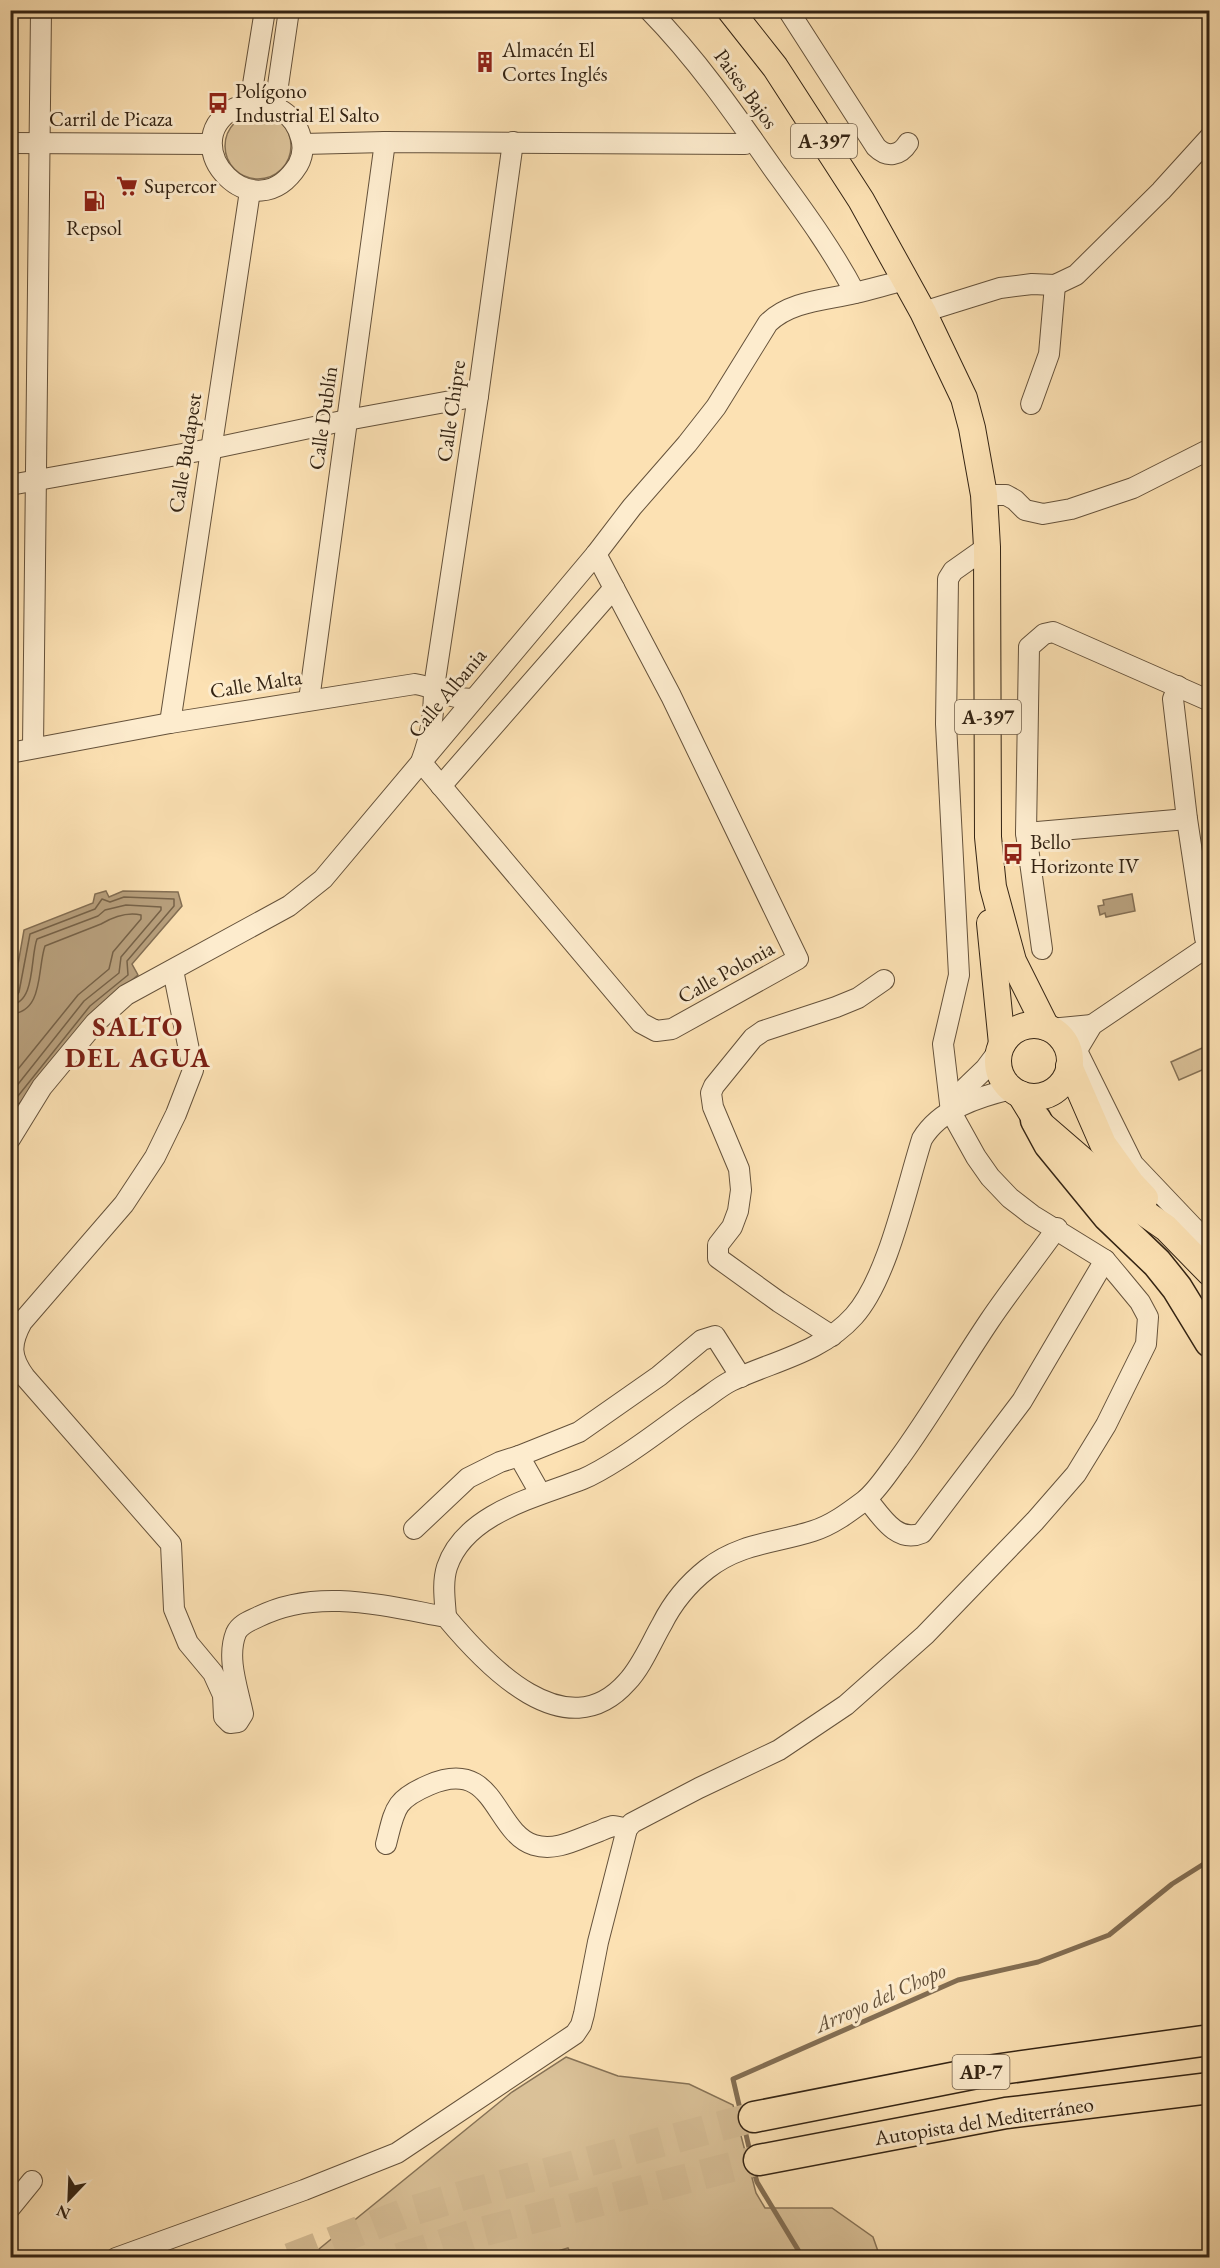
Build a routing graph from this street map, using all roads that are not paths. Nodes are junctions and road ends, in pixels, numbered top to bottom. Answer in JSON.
{"nodes":[{"id":1,"x":41,"y":10,"type":"edge"},
{"id":2,"x":265,"y":10,"type":"edge"},
{"id":3,"x":289,"y":10,"type":"edge"},
{"id":4,"x":649,"y":10,"type":"edge"},
{"id":5,"x":730,"y":10,"type":"edge"},
{"id":6,"x":788,"y":10,"type":"edge"},
{"id":7,"x":250,"y":103,"type":"junction"},
{"id":8,"x":275,"y":106,"type":"junction"},
{"id":9,"x":1209,"y":137,"type":"edge"},
{"id":10,"x":752,"y":139,"type":"junction"},
{"id":11,"x":385,"y":142,"type":"junction"},
{"id":12,"x":513,"y":142,"type":"junction"},
{"id":13,"x":10,"y":143,"type":"edge"},
{"id":14,"x":40,"y":143,"type":"junction"},
{"id":15,"x":908,"y":143,"type":"dead end"},
{"id":16,"x":212,"y":144,"type":"junction"},
{"id":17,"x":303,"y":144,"type":"junction"},
{"id":18,"x":250,"y":191,"type":"junction"},
{"id":19,"x":906,"y":280,"type":"junction"},
{"id":20,"x":1055,"y":285,"type":"junction"},
{"id":21,"x":855,"y":293,"type":"junction"},
{"id":22,"x":923,"y":312,"type":"junction"},
{"id":23,"x":478,"y":396,"type":"junction"},
{"id":24,"x":1031,"y":404,"type":"dead end"},
{"id":25,"x":347,"y":420,"type":"junction"},
{"id":26,"x":210,"y":449,"type":"junction"},
{"id":27,"x":1209,"y":450,"type":"edge"},
{"id":28,"x":37,"y":479,"type":"junction"},
{"id":29,"x":10,"y":485,"type":"edge"},
{"id":30,"x":984,"y":495,"type":"junction"},
{"id":31,"x":987,"y":547,"type":"junction"},
{"id":32,"x":596,"y":554,"type":"junction"},
{"id":33,"x":614,"y":588,"type":"junction"},
{"id":34,"x":1178,"y":686,"type":"junction"},
{"id":35,"x":434,"y":687,"type":"junction"},
{"id":36,"x":474,"y":699,"type":"junction"},
{"id":37,"x":309,"y":700,"type":"junction"},
{"id":38,"x":1209,"y":701,"type":"edge"},
{"id":39,"x":170,"y":723,"type":"junction"},
{"id":40,"x":33,"y":748,"type":"junction"},
{"id":41,"x":10,"y":753,"type":"edge"},
{"id":42,"x":421,"y":762,"type":"junction"},
{"id":43,"x":441,"y":786,"type":"junction"},
{"id":44,"x":1186,"y":819,"type":"junction"},
{"id":45,"x":1026,"y":833,"type":"junction"},
{"id":46,"x":993,"y":887,"type":"junction"},
{"id":47,"x":1209,"y":945,"type":"edge"},
{"id":48,"x":1042,"y":949,"type":"dead end"},
{"id":49,"x":173,"y":970,"type":"junction"},
{"id":50,"x":884,"y":980,"type":"dead end"},
{"id":51,"x":1092,"y":1025,"type":"junction"},
{"id":52,"x":1048,"y":1028,"type":"junction"},
{"id":53,"x":1001,"y":1047,"type":"junction"},
{"id":54,"x":1072,"y":1059,"type":"junction"},
{"id":55,"x":1015,"y":1091,"type":"junction"},
{"id":56,"x":951,"y":1112,"type":"junction"},
{"id":57,"x":1036,"y":1120,"type":"junction"},
{"id":58,"x":10,"y":1139,"type":"edge"},
{"id":59,"x":1057,"y":1228,"type":"junction"},
{"id":60,"x":1166,"y":1228,"type":"junction"},
{"id":61,"x":1209,"y":1245,"type":"edge"},
{"id":62,"x":1105,"y":1260,"type":"junction"},
{"id":63,"x":1209,"y":1273,"type":"edge"},
{"id":64,"x":832,"y":1336,"type":"junction"},
{"id":65,"x":1209,"y":1342,"type":"edge"},
{"id":66,"x":741,"y":1377,"type":"junction"},
{"id":67,"x":519,"y":1456,"type":"junction"},
{"id":68,"x":540,"y":1493,"type":"junction"},
{"id":69,"x":867,"y":1499,"type":"junction"},
{"id":70,"x":414,"y":1529,"type":"dead end"},
{"id":71,"x":446,"y":1617,"type":"junction"},
{"id":72,"x":627,"y":1829,"type":"junction"},
{"id":73,"x":386,"y":1844,"type":"dead end"},
{"id":74,"x":1209,"y":2040,"type":"edge"},
{"id":75,"x":1209,"y":2088,"type":"edge"},
{"id":76,"x":754,"y":2117,"type":"tunnel mouth"},
{"id":77,"x":759,"y":2160,"type":"tunnel mouth"},
{"id":78,"x":32,"y":2181,"type":"dead end"},
{"id":79,"x":10,"y":2208,"type":"edge"},
{"id":80,"x":116,"y":2258,"type":"edge"}],
"edges":[{"from":1,"to":14,"type":"street"},
{"from":2,"to":7,"type":"street"},
{"from":3,"to":8,"type":"street"},
{"from":4,"to":10,"type":"street","name":"Paises Bajos"},
{"from":5,"to":19,"type":"main road","number":"A-397"},
{"from":6,"to":15,"type":"street"},
{"from":7,"to":8,"type":"street"},
{"from":7,"to":16,"type":"street"},
{"from":8,"to":17,"type":"street"},
{"from":9,"to":20,"type":"street"},
{"from":10,"to":12,"type":"street"},
{"from":10,"to":21,"type":"street","name":"Paises Bajos"},
{"from":11,"to":12,"type":"street"},
{"from":11,"to":17,"type":"street"},
{"from":11,"to":25,"type":"street","name":"Calle Dublín"},
{"from":12,"to":23,"type":"street","name":"Calle Chipre"},
{"from":13,"to":14,"type":"street","name":"Carril de Picaza"},
{"from":14,"to":16,"type":"street","name":"Carril de Picaza"},
{"from":14,"to":28,"type":"street"},
{"from":16,"to":18,"type":"street"},
{"from":17,"to":18,"type":"street"},
{"from":18,"to":26,"type":"street","name":"Calle Budapest"},
{"from":19,"to":21,"type":"street","name":"Calle Albania"},
{"from":19,"to":22,"type":"main road","number":"A-397"},
{"from":20,"to":22,"type":"street"},
{"from":20,"to":24,"type":"street"},
{"from":21,"to":32,"type":"street","name":"Calle Albania"},
{"from":22,"to":30,"type":"main road","number":"A-397"},
{"from":23,"to":25,"type":"street"},
{"from":23,"to":35,"type":"street","name":"Calle Chipre"},
{"from":25,"to":26,"type":"street"},
{"from":25,"to":37,"type":"street","name":"Calle Dublín"},
{"from":26,"to":28,"type":"street"},
{"from":26,"to":39,"type":"street","name":"Calle Budapest"},
{"from":27,"to":30,"type":"street"},
{"from":28,"to":29,"type":"street"},
{"from":28,"to":40,"type":"street"},
{"from":30,"to":31,"type":"main road","number":"A-397"},
{"from":31,"to":46,"type":"main road","number":"A-397"},
{"from":31,"to":56,"type":"street"},
{"from":32,"to":33,"type":"street","name":"Calle Polonia"},
{"from":32,"to":36,"type":"street","name":"Calle Albania"},
{"from":33,"to":43,"type":"street"},
{"from":33,"to":43,"type":"street","name":"Calle Polonia"},
{"from":34,"to":38,"type":"street"},
{"from":34,"to":44,"type":"street"},
{"from":34,"to":45,"type":"street"},
{"from":35,"to":36,"type":"street"},
{"from":35,"to":37,"type":"street","name":"Calle Malta"},
{"from":35,"to":42,"type":"street"},
{"from":36,"to":42,"type":"street","name":"Calle Albania"},
{"from":37,"to":39,"type":"street","name":"Calle Malta"},
{"from":39,"to":40,"type":"street","name":"Calle Malta"},
{"from":40,"to":41,"type":"street","name":"Calle Malta"},
{"from":42,"to":43,"type":"street","name":"Calle Polonia"},
{"from":42,"to":49,"type":"street","name":"Calle Albania"},
{"from":44,"to":45,"type":"street"},
{"from":44,"to":47,"type":"street"},
{"from":45,"to":48,"type":"street"},
{"from":46,"to":52,"type":"main road","number":"A-397"},
{"from":46,"to":53,"type":"main road","number":"A-397"},
{"from":47,"to":51,"type":"street"},
{"from":49,"to":58,"type":"street","name":"Calle Albania"},
{"from":49,"to":71,"type":"street"},
{"from":50,"to":64,"type":"street"},
{"from":51,"to":52,"type":"street"},
{"from":51,"to":54,"type":"street"},
{"from":52,"to":53,"type":"main road"},
{"from":52,"to":54,"type":"main road","number":"A-397"},
{"from":53,"to":55,"type":"main road","number":"A-397"},
{"from":53,"to":56,"type":"street"},
{"from":54,"to":55,"type":"main road"},
{"from":54,"to":60,"type":"main road","number":"A-397"},
{"from":54,"to":61,"type":"street"},
{"from":55,"to":56,"type":"street"},
{"from":55,"to":57,"type":"main road","number":"A-397"},
{"from":56,"to":59,"type":"street"},
{"from":56,"to":64,"type":"street"},
{"from":57,"to":60,"type":"main road","number":"A-397"},
{"from":57,"to":65,"type":"highway"},
{"from":59,"to":62,"type":"street"},
{"from":59,"to":69,"type":"street"},
{"from":60,"to":63,"type":"main road","number":"A-397"},
{"from":62,"to":69,"type":"street"},
{"from":62,"to":72,"type":"street"},
{"from":64,"to":66,"type":"street"},
{"from":66,"to":67,"type":"street"},
{"from":66,"to":68,"type":"street"},
{"from":67,"to":68,"type":"street"},
{"from":67,"to":70,"type":"street"},
{"from":68,"to":71,"type":"street"},
{"from":69,"to":71,"type":"street"},
{"from":72,"to":73,"type":"street"},
{"from":72,"to":80,"type":"street"},
{"from":74,"to":76,"type":"highway","number":"AP-7"},
{"from":75,"to":77,"type":"highway","name":"Autopista del Mediterráneo","number":"AP-7"},
{"from":78,"to":79,"type":"street"}]}
